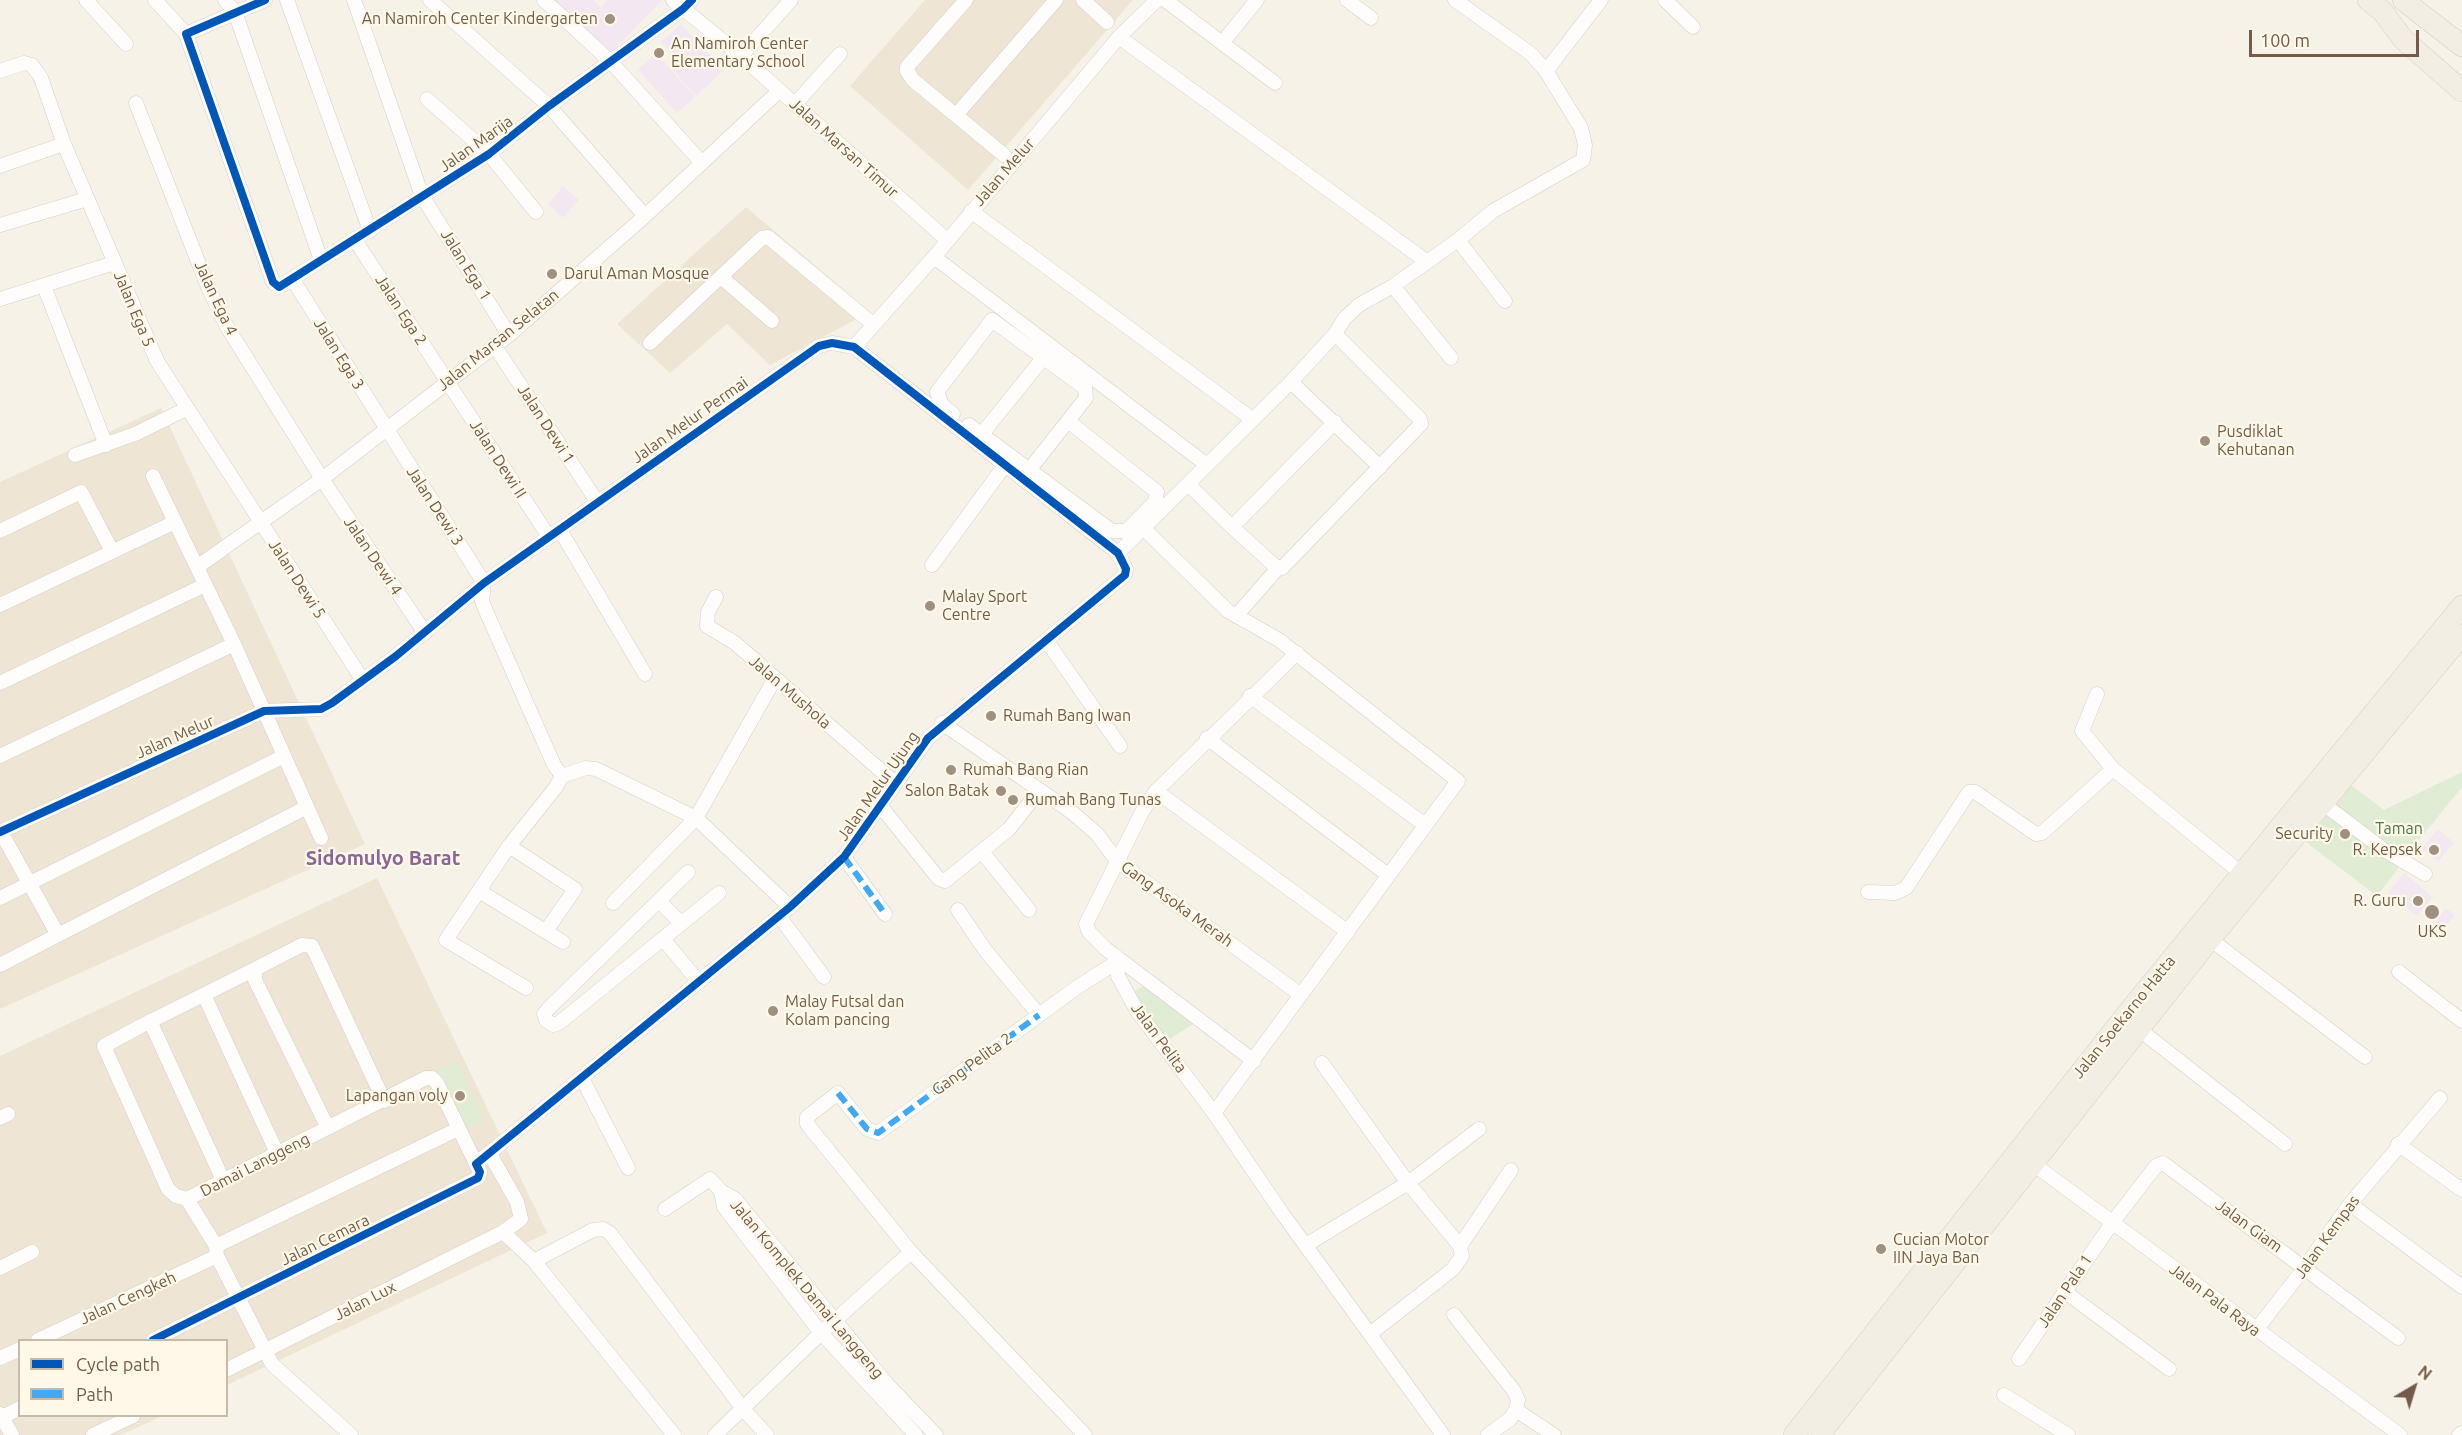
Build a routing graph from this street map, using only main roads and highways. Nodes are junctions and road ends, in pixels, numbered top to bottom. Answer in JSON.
{"nodes":[{"id":1,"x":2403,"y":0,"type":"edge"},
{"id":2,"x":2375,"y":6,"type":"edge"},
{"id":3,"x":2462,"y":46,"type":"edge"},
{"id":4,"x":2462,"y":74,"type":"edge"},
{"id":5,"x":2462,"y":91,"type":"edge"},
{"id":6,"x":2462,"y":606,"type":"edge"},
{"id":7,"x":2462,"y":635,"type":"edge"},
{"id":8,"x":2364,"y":737,"type":"junction"},
{"id":9,"x":1818,"y":1426,"type":"edge"},
{"id":10,"x":1794,"y":1435,"type":"edge"}],
"edges":[{"from":1,"to":3,"type":"main road"},
{"from":2,"to":4,"type":"main road"},
{"from":2,"to":5,"type":"main road"},
{"from":6,"to":8,"type":"main road","name":"Jalan Soekarno Hatta"},
{"from":7,"to":8,"type":"main road","name":"Jalan Soekarno Hatta"},
{"from":8,"to":9,"type":"main road","name":"Jalan Soekarno Hatta"},
{"from":8,"to":9,"type":"main road","name":"Jalan Soekarno Hatta"},
{"from":9,"to":10,"type":"main road","name":"Jalan Soekarno Hatta"}]}
